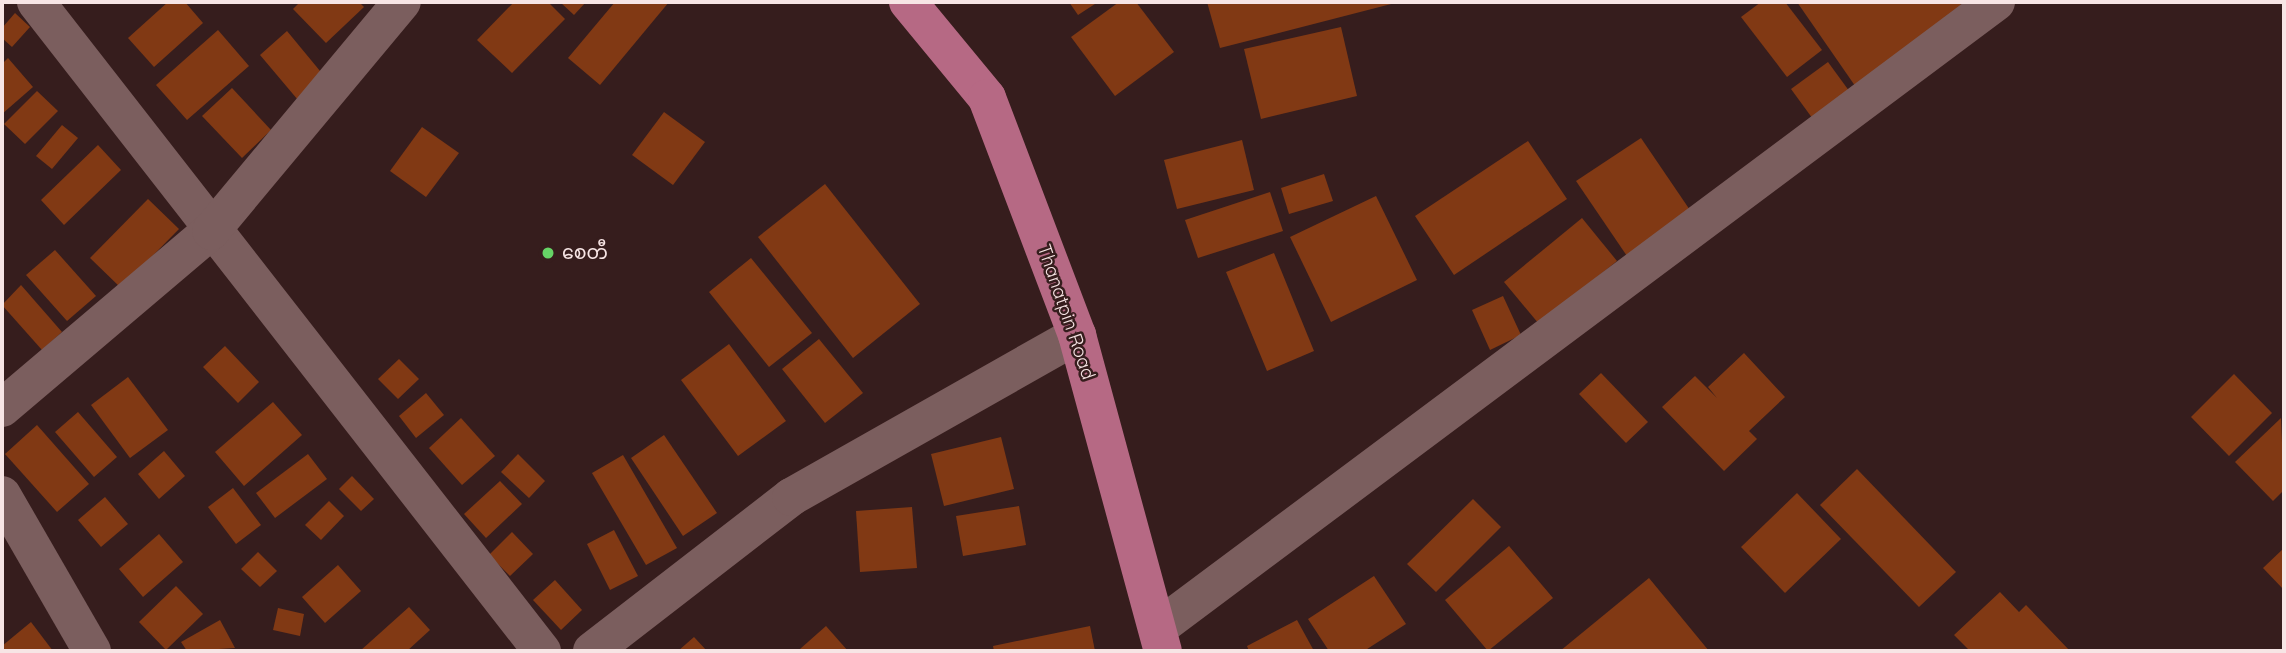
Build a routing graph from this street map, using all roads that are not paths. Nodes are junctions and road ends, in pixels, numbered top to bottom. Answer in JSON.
{"nodes":[{"id":1,"x":36,"y":2,"type":"edge"},
{"id":2,"x":402,"y":2,"type":"edge"},
{"id":3,"x":908,"y":2,"type":"edge"},
{"id":4,"x":1996,"y":2,"type":"edge"},
{"id":5,"x":211,"y":231,"type":"junction"},
{"id":6,"x":1077,"y":335,"type":"junction"},
{"id":7,"x":2,"y":408,"type":"edge"},
{"id":8,"x":2,"y":495,"type":"edge"},
{"id":9,"x":1161,"y":639,"type":"edge"},
{"id":10,"x":92,"y":651,"type":"edge"},
{"id":11,"x":542,"y":651,"type":"edge"},
{"id":12,"x":592,"y":651,"type":"edge"}],
"edges":[{"from":1,"to":5,"type":"street"},
{"from":2,"to":5,"type":"street"},
{"from":3,"to":6,"type":"main road","name":"Thanatpin Road"},
{"from":4,"to":9,"type":"street"},
{"from":5,"to":7,"type":"street"},
{"from":5,"to":11,"type":"street"},
{"from":6,"to":9,"type":"main road","name":"Thanatpin Road"},
{"from":6,"to":12,"type":"street"},
{"from":8,"to":10,"type":"street"}]}
